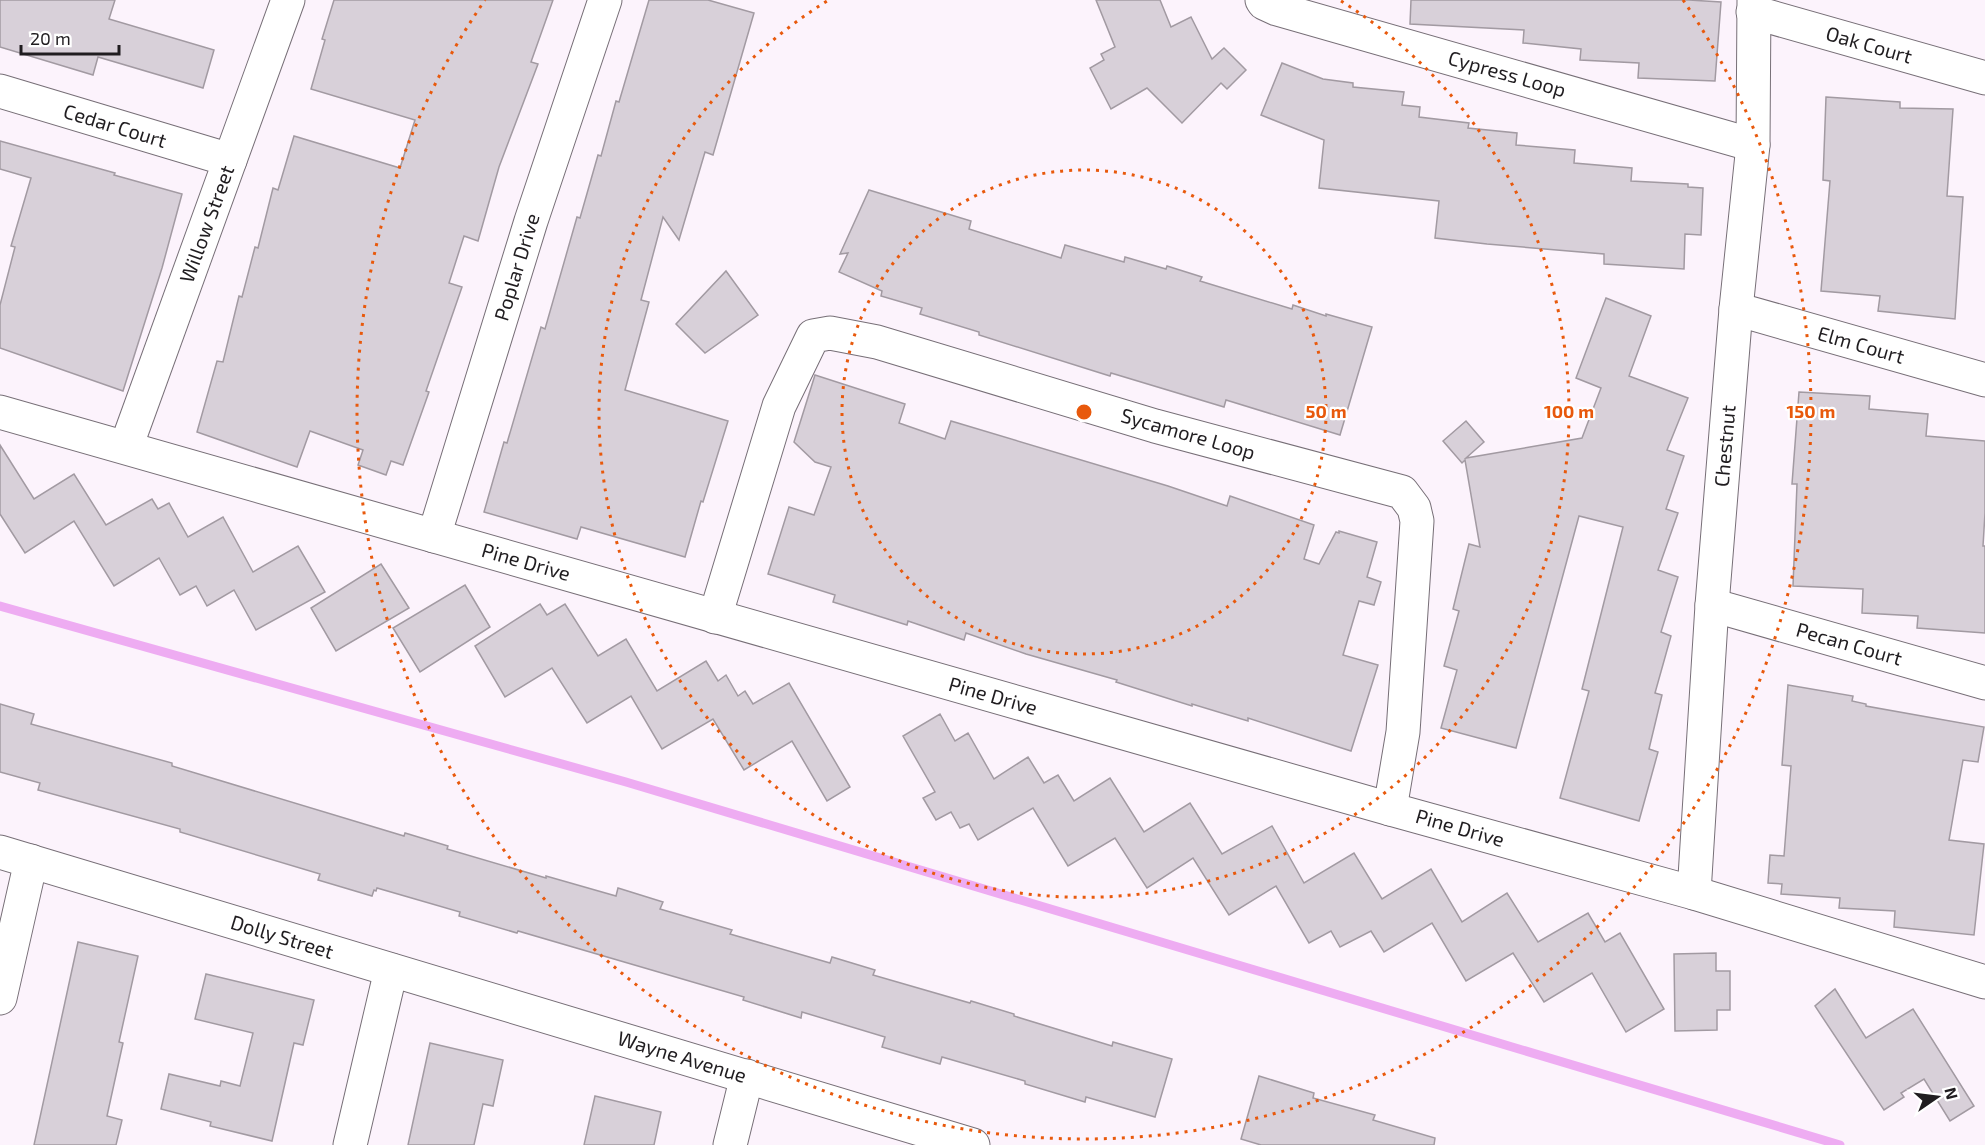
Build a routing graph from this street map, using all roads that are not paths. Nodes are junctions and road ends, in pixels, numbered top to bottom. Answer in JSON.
{"nodes":[{"id":1,"x":288,"y":0,"type":"edge"},
{"id":2,"x":605,"y":0,"type":"edge"},
{"id":3,"x":1262,"y":0,"type":"edge"},
{"id":4,"x":1754,"y":6,"type":"edge"},
{"id":5,"x":1985,"y":78,"type":"edge"},
{"id":6,"x":0,"y":91,"type":"edge"},
{"id":7,"x":1753,"y":145,"type":"junction"},
{"id":8,"x":230,"y":160,"type":"junction"},
{"id":9,"x":1736,"y":309,"type":"junction"},
{"id":10,"x":1985,"y":380,"type":"edge"},
{"id":11,"x":0,"y":412,"type":"edge"},
{"id":12,"x":126,"y":447,"type":"junction"},
{"id":13,"x":434,"y":536,"type":"junction"},
{"id":14,"x":1712,"y":605,"type":"junction"},
{"id":15,"x":715,"y":617,"type":"junction"},
{"id":16,"x":1985,"y":683,"type":"edge"},
{"id":17,"x":1390,"y":809,"type":"junction"},
{"id":18,"x":0,"y":852,"type":"edge"},
{"id":19,"x":31,"y":861,"type":"junction"},
{"id":20,"x":1694,"y":893,"type":"junction"},
{"id":21,"x":391,"y":970,"type":"junction"},
{"id":22,"x":1985,"y":982,"type":"edge"},
{"id":23,"x":0,"y":998,"type":"edge"},
{"id":24,"x":747,"y":1076,"type":"junction"},
{"id":25,"x":350,"y":1145,"type":"edge"},
{"id":26,"x":730,"y":1145,"type":"edge"},
{"id":27,"x":973,"y":1145,"type":"edge"}],
"edges":[{"from":1,"to":8,"type":"street","name":"Willow Street"},
{"from":2,"to":13,"type":"street","name":"Poplar Drive"},
{"from":3,"to":7,"type":"street","name":"Cypress Loop"},
{"from":4,"to":5,"type":"street","name":"Oak Court"},
{"from":4,"to":7,"type":"street","name":"Chestnut"},
{"from":6,"to":8,"type":"street","name":"Cedar Court"},
{"from":7,"to":9,"type":"street","name":"Chestnut"},
{"from":8,"to":12,"type":"street","name":"Willow Street"},
{"from":9,"to":10,"type":"street","name":"Elm Court"},
{"from":9,"to":14,"type":"street","name":"Chestnut"},
{"from":11,"to":12,"type":"street","name":"Pine Drive"},
{"from":12,"to":13,"type":"street","name":"Pine Drive"},
{"from":13,"to":15,"type":"street","name":"Pine Drive"},
{"from":14,"to":16,"type":"street","name":"Pecan Court"},
{"from":14,"to":20,"type":"street","name":"Chestnut"},
{"from":15,"to":17,"type":"street","name":"Pine Drive"},
{"from":15,"to":17,"type":"street","name":"Sycamore Loop"},
{"from":17,"to":20,"type":"street","name":"Pine Drive"},
{"from":18,"to":19,"type":"street","name":"Dolly Street"},
{"from":19,"to":21,"type":"street","name":"Dolly Street"},
{"from":19,"to":23,"type":"street"},
{"from":20,"to":22,"type":"street","name":"Pine Drive"},
{"from":21,"to":24,"type":"street","name":"Wayne Avenue"},
{"from":21,"to":25,"type":"street"},
{"from":24,"to":26,"type":"street"},
{"from":24,"to":27,"type":"street","name":"Wayne Avenue"}]}
